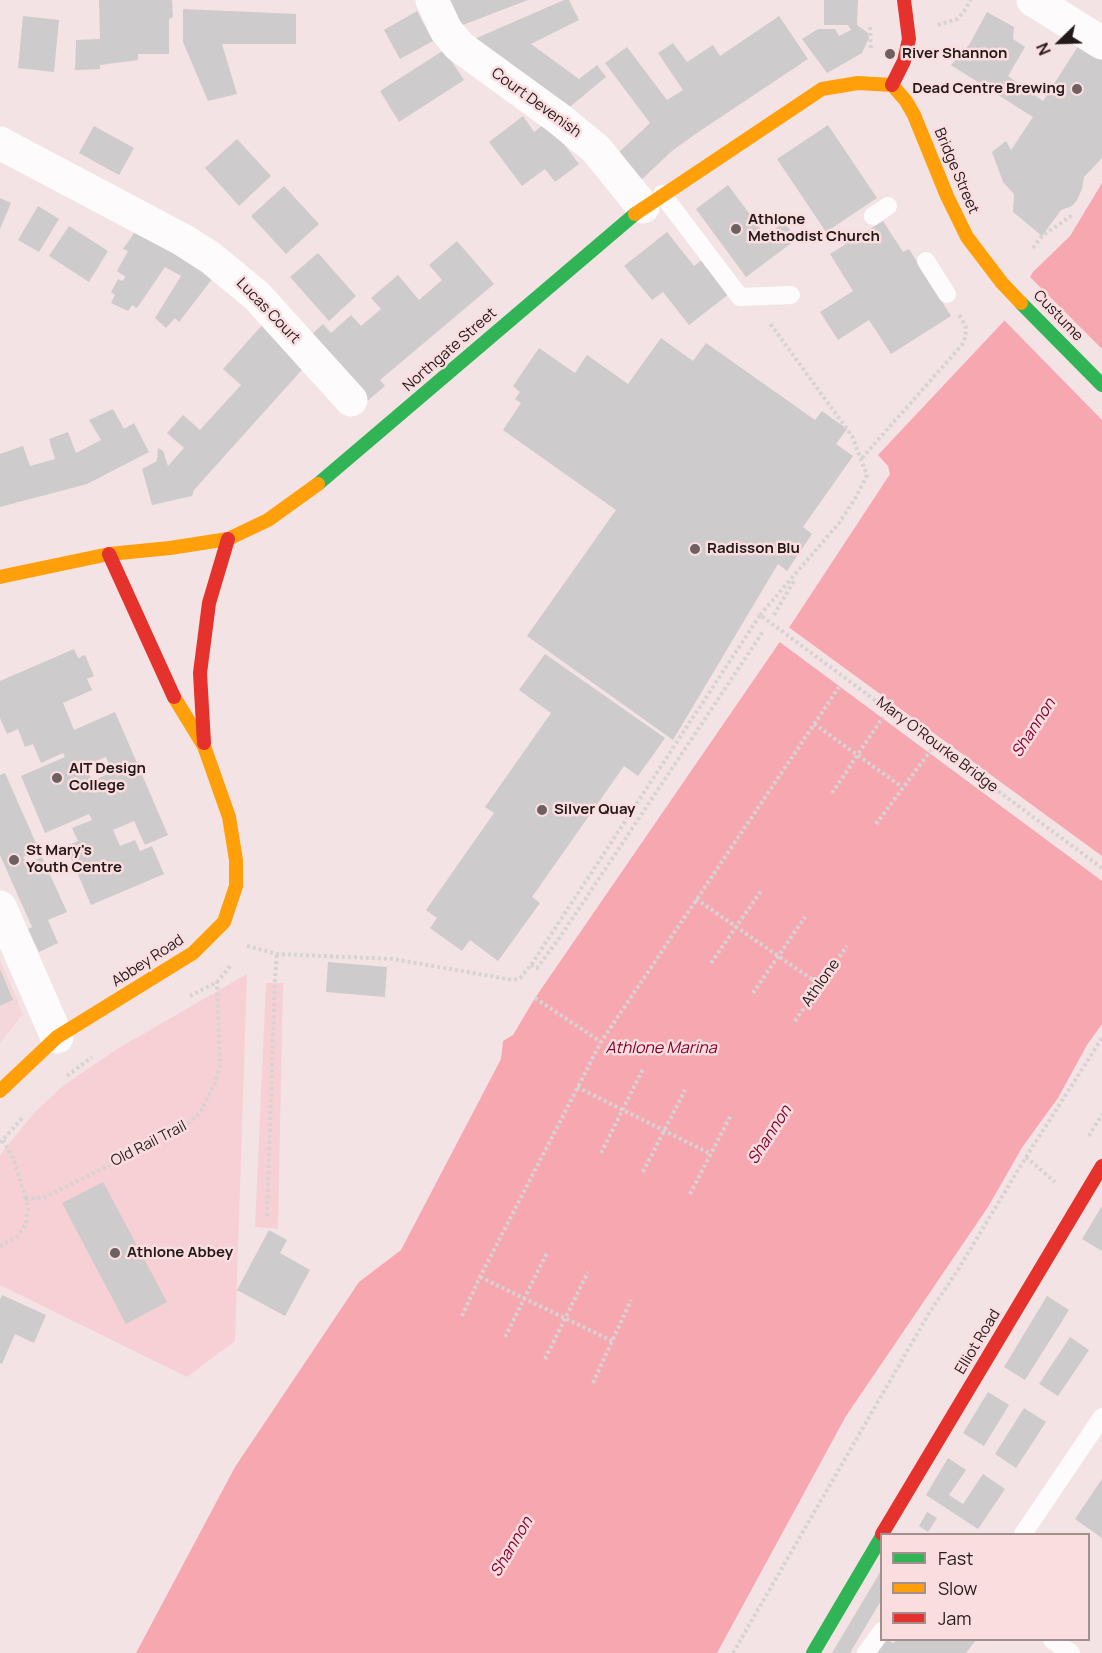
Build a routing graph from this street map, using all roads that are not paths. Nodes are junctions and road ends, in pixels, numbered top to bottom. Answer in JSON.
{"nodes":[{"id":1,"x":432,"y":0,"type":"edge"},
{"id":2,"x":904,"y":0,"type":"edge"},
{"id":3,"x":1037,"y":1,"type":"edge"},
{"id":4,"x":1102,"y":43,"type":"edge"},
{"id":5,"x":892,"y":85,"type":"junction"},
{"id":6,"x":0,"y":143,"type":"edge"},
{"id":7,"x":653,"y":201,"type":"junction"},
{"id":8,"x":926,"y":261,"type":"dead end"},
{"id":9,"x":991,"y":270,"type":"joint"},
{"id":10,"x":947,"y":294,"type":"dead end"},
{"id":11,"x":791,"y":295,"type":"dead end"},
{"id":12,"x":1102,"y":385,"type":"edge"},
{"id":13,"x":351,"y":400,"type":"dead end"},
{"id":14,"x":228,"y":539,"type":"junction"},
{"id":15,"x":109,"y":554,"type":"junction"},
{"id":16,"x":0,"y":578,"type":"edge"},
{"id":17,"x":204,"y":746,"type":"junction"},
{"id":18,"x":0,"y":907,"type":"edge"},
{"id":19,"x":57,"y":1037,"type":"junction"},
{"id":20,"x":0,"y":1091,"type":"edge"},
{"id":21,"x":1102,"y":1166,"type":"edge"},
{"id":22,"x":1102,"y":1417,"type":"edge"},
{"id":23,"x":883,"y":1533,"type":"edge"},
{"id":24,"x":1024,"y":1533,"type":"edge"},
{"id":25,"x":880,"y":1539,"type":"edge"},
{"id":26,"x":880,"y":1634,"type":"edge"},
{"id":27,"x":1053,"y":1641,"type":"edge"},
{"id":28,"x":813,"y":1653,"type":"edge"},
{"id":29,"x":866,"y":1653,"type":"edge"},
{"id":30,"x":1071,"y":1653,"type":"edge"}],
"edges":[{"from":1,"to":7,"type":"street","name":"Court Devenish"},
{"from":2,"to":5,"type":"street"},
{"from":3,"to":4,"type":"street"},
{"from":5,"to":7,"type":"street","name":"Northgate Street"},
{"from":5,"to":9,"type":"street","name":"Bridge Street"},
{"from":6,"to":13,"type":"street","name":"Lucas Court"},
{"from":7,"to":11,"type":"lane"},
{"from":7,"to":14,"type":"street","name":"Northgate Street"},
{"from":8,"to":10,"type":"lane"},
{"from":9,"to":12,"type":"street","name":"Custume"},
{"from":14,"to":15,"type":"street","name":"Northgate Street"},
{"from":14,"to":17,"type":"street","name":"Abbey Road"},
{"from":15,"to":16,"type":"street","name":"Northgate Street"},
{"from":15,"to":17,"type":"street","name":"Abbey Road"},
{"from":17,"to":19,"type":"street","name":"Abbey Road"},
{"from":18,"to":19,"type":"street"},
{"from":19,"to":20,"type":"street","name":"Abbey Road"},
{"from":21,"to":23,"type":"street","name":"Elliot Road"},
{"from":22,"to":24,"type":"lane"},
{"from":25,"to":28,"type":"street","name":"Elliot Road"},
{"from":26,"to":29,"type":"lane"},
{"from":27,"to":30,"type":"lane"}]}
